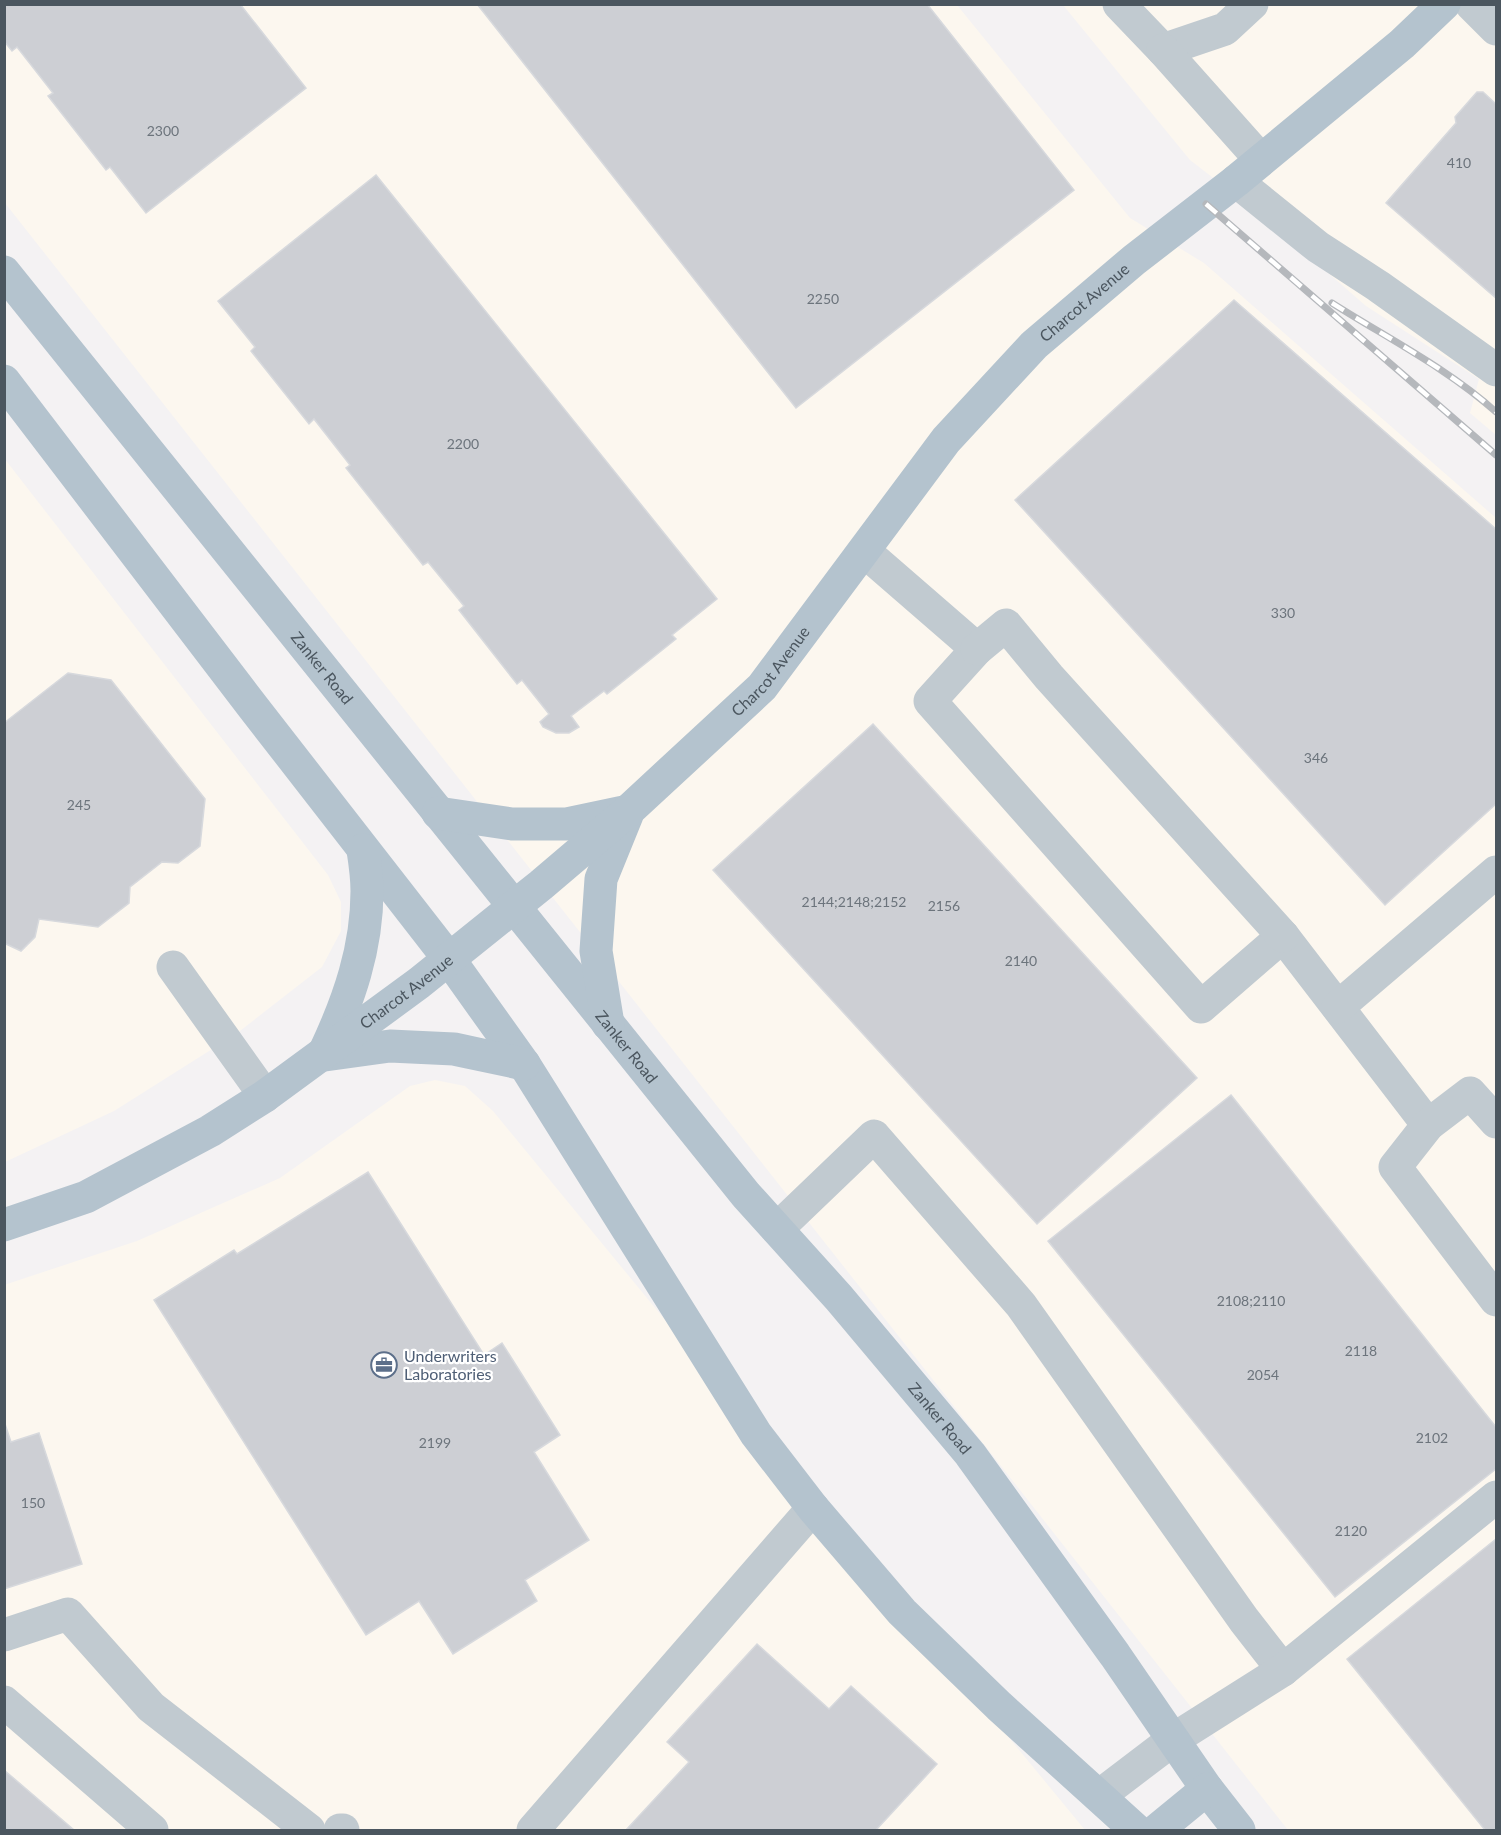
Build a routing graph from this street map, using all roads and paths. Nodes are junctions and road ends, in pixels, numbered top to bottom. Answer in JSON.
{"nodes":[{"id":1,"x":1119,"y":4,"type":"edge"},
{"id":2,"x":1252,"y":4,"type":"edge"},
{"id":3,"x":1444,"y":4,"type":"edge"},
{"id":4,"x":1471,"y":4,"type":"edge"},
{"id":5,"x":1497,"y":29,"type":"edge"},
{"id":6,"x":1163,"y":50,"type":"junction"},
{"id":7,"x":1261,"y":160,"type":"junction"},
{"id":8,"x":1236,"y":181,"type":"junction"},
{"id":9,"x":4,"y":273,"type":"edge"},
{"id":10,"x":1497,"y":370,"type":"edge"},
{"id":11,"x":4,"y":381,"type":"edge"},
{"id":12,"x":864,"y":551,"type":"junction"},
{"id":13,"x":977,"y":649,"type":"junction"},
{"id":14,"x":628,"y":811,"type":"junction"},
{"id":15,"x":438,"y":813,"type":"junction"},
{"id":16,"x":363,"y":850,"type":"junction"},
{"id":17,"x":1497,"y":872,"type":"edge"},
{"id":18,"x":513,"y":908,"type":"junction"},
{"id":19,"x":1283,"y":936,"type":"junction"},
{"id":20,"x":449,"y":959,"type":"junction"},
{"id":21,"x":173,"y":967,"type":"dead end"},
{"id":22,"x":1338,"y":1007,"type":"junction"},
{"id":23,"x":609,"y":1027,"type":"junction"},
{"id":24,"x":323,"y":1055,"type":"junction"},
{"id":25,"x":524,"y":1064,"type":"junction"},
{"id":26,"x":265,"y":1096,"type":"junction"},
{"id":27,"x":1497,"y":1122,"type":"edge"},
{"id":28,"x":1428,"y":1125,"type":"junction"},
{"id":29,"x":4,"y":1225,"type":"edge"},
{"id":30,"x":777,"y":1229,"type":"junction"},
{"id":31,"x":1492,"y":1286,"type":"edge"},
{"id":32,"x":1497,"y":1497,"type":"edge"},
{"id":33,"x":813,"y":1508,"type":"junction"},
{"id":34,"x":4,"y":1635,"type":"edge"},
{"id":35,"x":1283,"y":1670,"type":"junction"},
{"id":36,"x":4,"y":1702,"type":"edge"},
{"id":37,"x":1174,"y":1739,"type":"junction"},
{"id":38,"x":1207,"y":1789,"type":"junction"},
{"id":39,"x":1099,"y":1796,"type":"junction"},
{"id":40,"x":152,"y":1830,"type":"edge"},
{"id":41,"x":309,"y":1830,"type":"edge"},
{"id":42,"x":533,"y":1830,"type":"edge"},
{"id":43,"x":1136,"y":1830,"type":"edge"},
{"id":44,"x":1157,"y":1830,"type":"edge"},
{"id":45,"x":1239,"y":1830,"type":"edge"}],
"edges":[{"from":1,"to":6,"type":"lane"},
{"from":2,"to":6,"type":"lane"},
{"from":3,"to":7,"type":"main road","name":"Charcot Avenue"},
{"from":4,"to":5,"type":"lane"},
{"from":6,"to":7,"type":"lane"},
{"from":7,"to":8,"type":"main road","name":"Charcot Avenue"},
{"from":8,"to":10,"type":"lane"},
{"from":8,"to":12,"type":"main road","name":"Charcot Avenue"},
{"from":9,"to":15,"type":"main road","name":"Zanker Road"},
{"from":11,"to":16,"type":"main road"},
{"from":12,"to":13,"type":"lane"},
{"from":12,"to":14,"type":"main road","name":"Charcot Avenue"},
{"from":13,"to":19,"type":"lane"},
{"from":13,"to":19,"type":"lane"},
{"from":14,"to":15,"type":"main road"},
{"from":14,"to":18,"type":"main road","name":"Charcot Avenue"},
{"from":14,"to":23,"type":"main road"},
{"from":15,"to":18,"type":"main road","name":"Zanker Road"},
{"from":16,"to":20,"type":"main road"},
{"from":16,"to":24,"type":"main road"},
{"from":17,"to":22,"type":"lane"},
{"from":18,"to":20,"type":"main road","name":"Charcot Avenue"},
{"from":18,"to":23,"type":"main road","name":"Zanker Road"},
{"from":19,"to":22,"type":"lane"},
{"from":20,"to":24,"type":"main road","name":"Charcot Avenue"},
{"from":20,"to":25,"type":"main road"},
{"from":21,"to":26,"type":"lane"},
{"from":22,"to":28,"type":"lane"},
{"from":23,"to":30,"type":"main road","name":"Zanker Road"},
{"from":24,"to":25,"type":"main road"},
{"from":24,"to":26,"type":"main road","name":"Charcot Avenue"},
{"from":25,"to":33,"type":"main road"},
{"from":26,"to":29,"type":"main road","name":"Charcot Avenue"},
{"from":27,"to":28,"type":"lane"},
{"from":28,"to":31,"type":"lane"},
{"from":30,"to":35,"type":"lane"},
{"from":30,"to":37,"type":"main road","name":"Zanker Road"},
{"from":32,"to":35,"type":"lane"},
{"from":33,"to":39,"type":"main road"},
{"from":33,"to":42,"type":"lane"},
{"from":34,"to":41,"type":"lane"},
{"from":35,"to":37,"type":"lane"},
{"from":36,"to":40,"type":"lane"},
{"from":37,"to":38,"type":"main road","name":"Zanker Road"},
{"from":37,"to":39,"type":"lane"},
{"from":38,"to":44,"type":"main road"},
{"from":38,"to":45,"type":"main road","name":"Zanker Road"},
{"from":39,"to":43,"type":"main road"}]}
